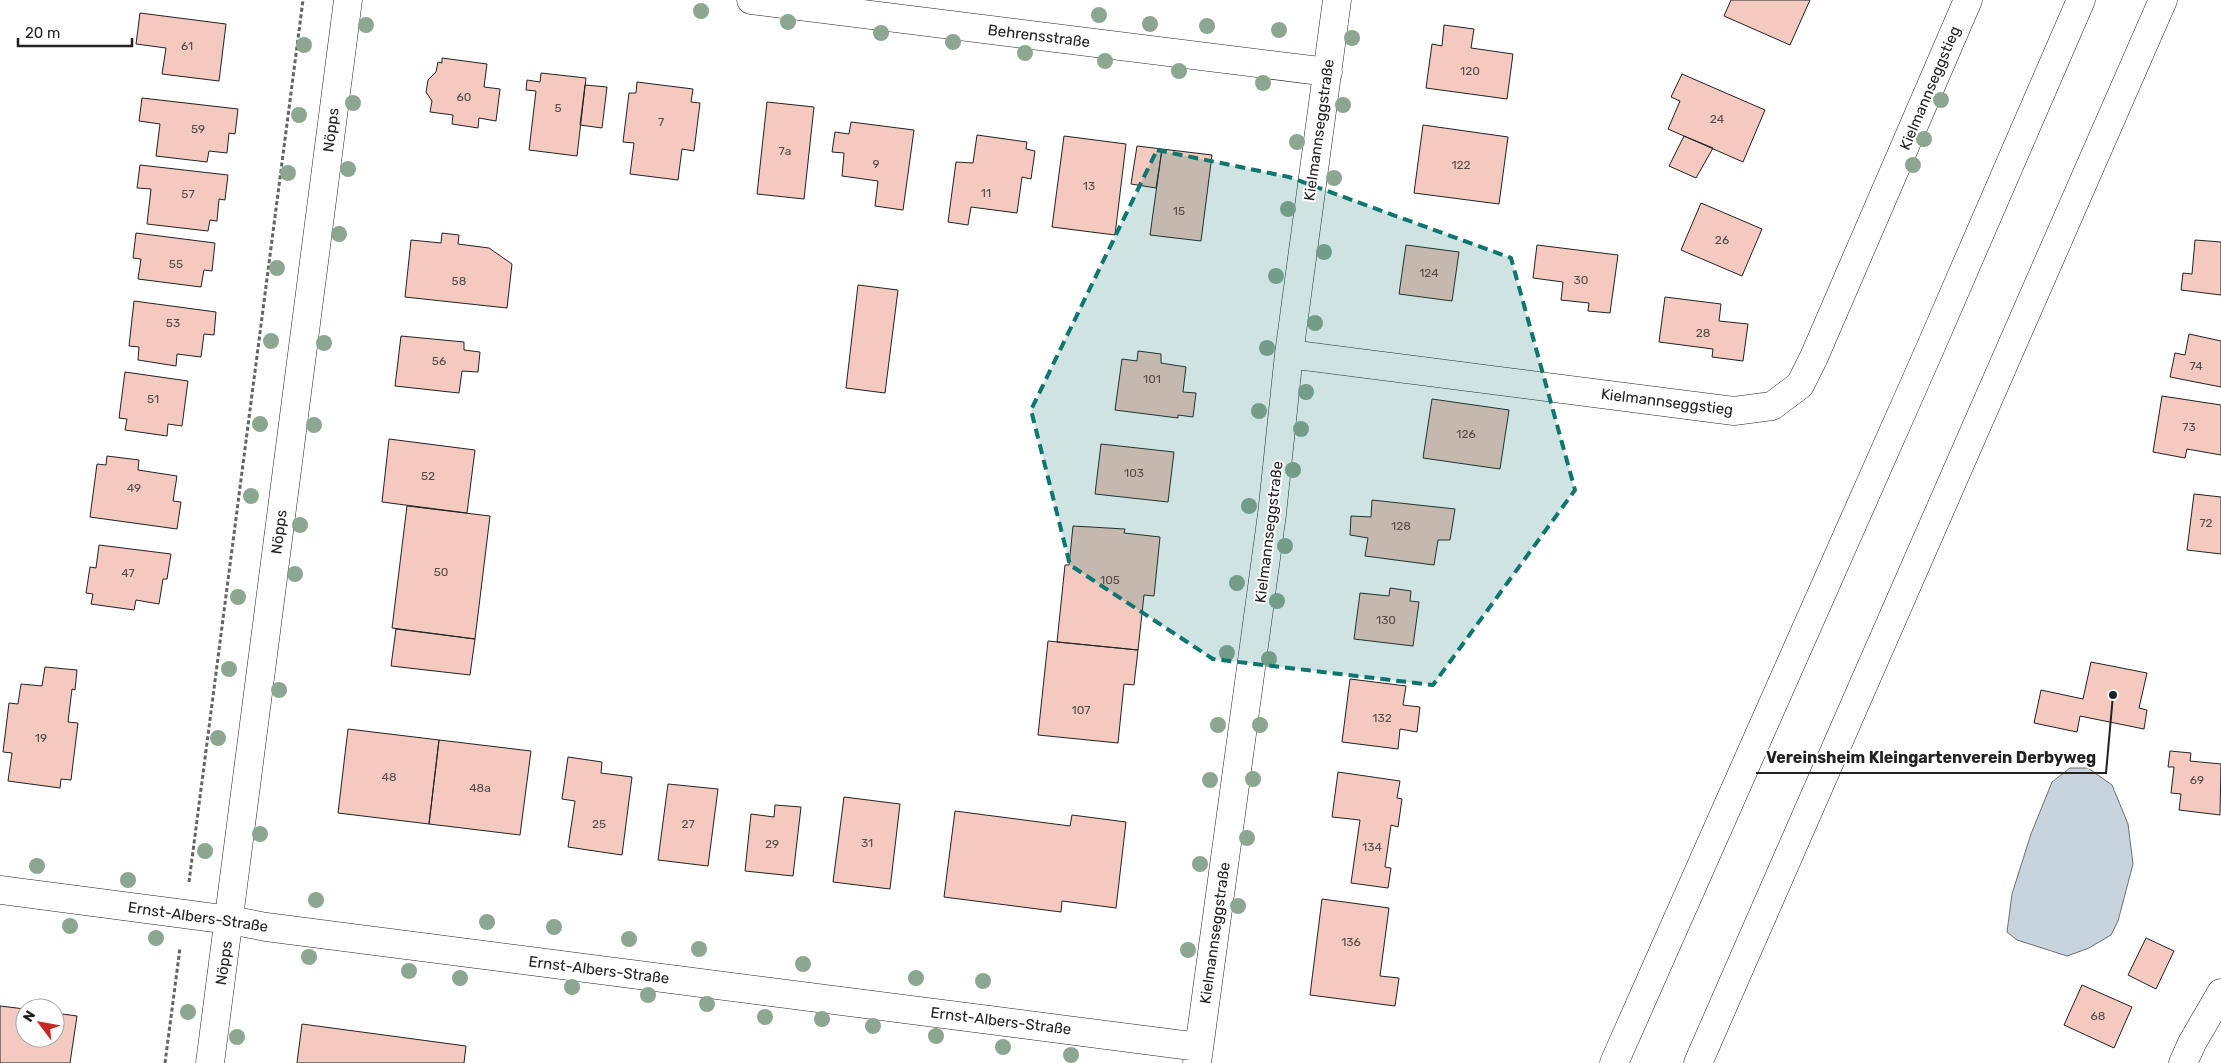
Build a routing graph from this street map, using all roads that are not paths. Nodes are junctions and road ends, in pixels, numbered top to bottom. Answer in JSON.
{"nodes":[{"id":1,"x":348,"y":0,"type":"edge"},
{"id":2,"x":751,"y":0,"type":"edge"},
{"id":3,"x":1337,"y":0,"type":"edge"},
{"id":4,"x":1968,"y":0,"type":"edge"},
{"id":5,"x":2082,"y":0,"type":"edge"},
{"id":6,"x":2164,"y":0,"type":"edge"},
{"id":7,"x":1328,"y":72,"type":"junction"},
{"id":8,"x":1289,"y":354,"type":"junction"},
{"id":9,"x":0,"y":890,"type":"edge"},
{"id":10,"x":230,"y":920,"type":"junction"},
{"id":11,"x":2221,"y":993,"type":"edge"},
{"id":12,"x":1198,"y":1055,"type":"edge"},
{"id":13,"x":210,"y":1063,"type":"edge"},
{"id":14,"x":1614,"y":1063,"type":"edge"},
{"id":15,"x":1698,"y":1063,"type":"edge"},
{"id":16,"x":2183,"y":1063,"type":"edge"}],
"edges":[{"from":1,"to":10,"type":"main road","name":"Nöpps"},
{"from":2,"to":7,"type":"main road","name":"Behrensstraße"},
{"from":3,"to":7,"type":"main road","name":"Kielmannseggstraße"},
{"from":4,"to":8,"type":"main road","name":"Kielmannseggstieg"},
{"from":5,"to":14,"type":"main road"},
{"from":6,"to":15,"type":"main road"},
{"from":7,"to":8,"type":"main road","name":"Kielmannseggstraße"},
{"from":8,"to":12,"type":"main road","name":"Kielmannseggstraße"},
{"from":9,"to":10,"type":"main road","name":"Ernst-Albers-Straße"},
{"from":10,"to":12,"type":"main road","name":"Ernst-Albers-Straße"},
{"from":10,"to":13,"type":"main road","name":"Nöpps"},
{"from":11,"to":16,"type":"main road"}]}
